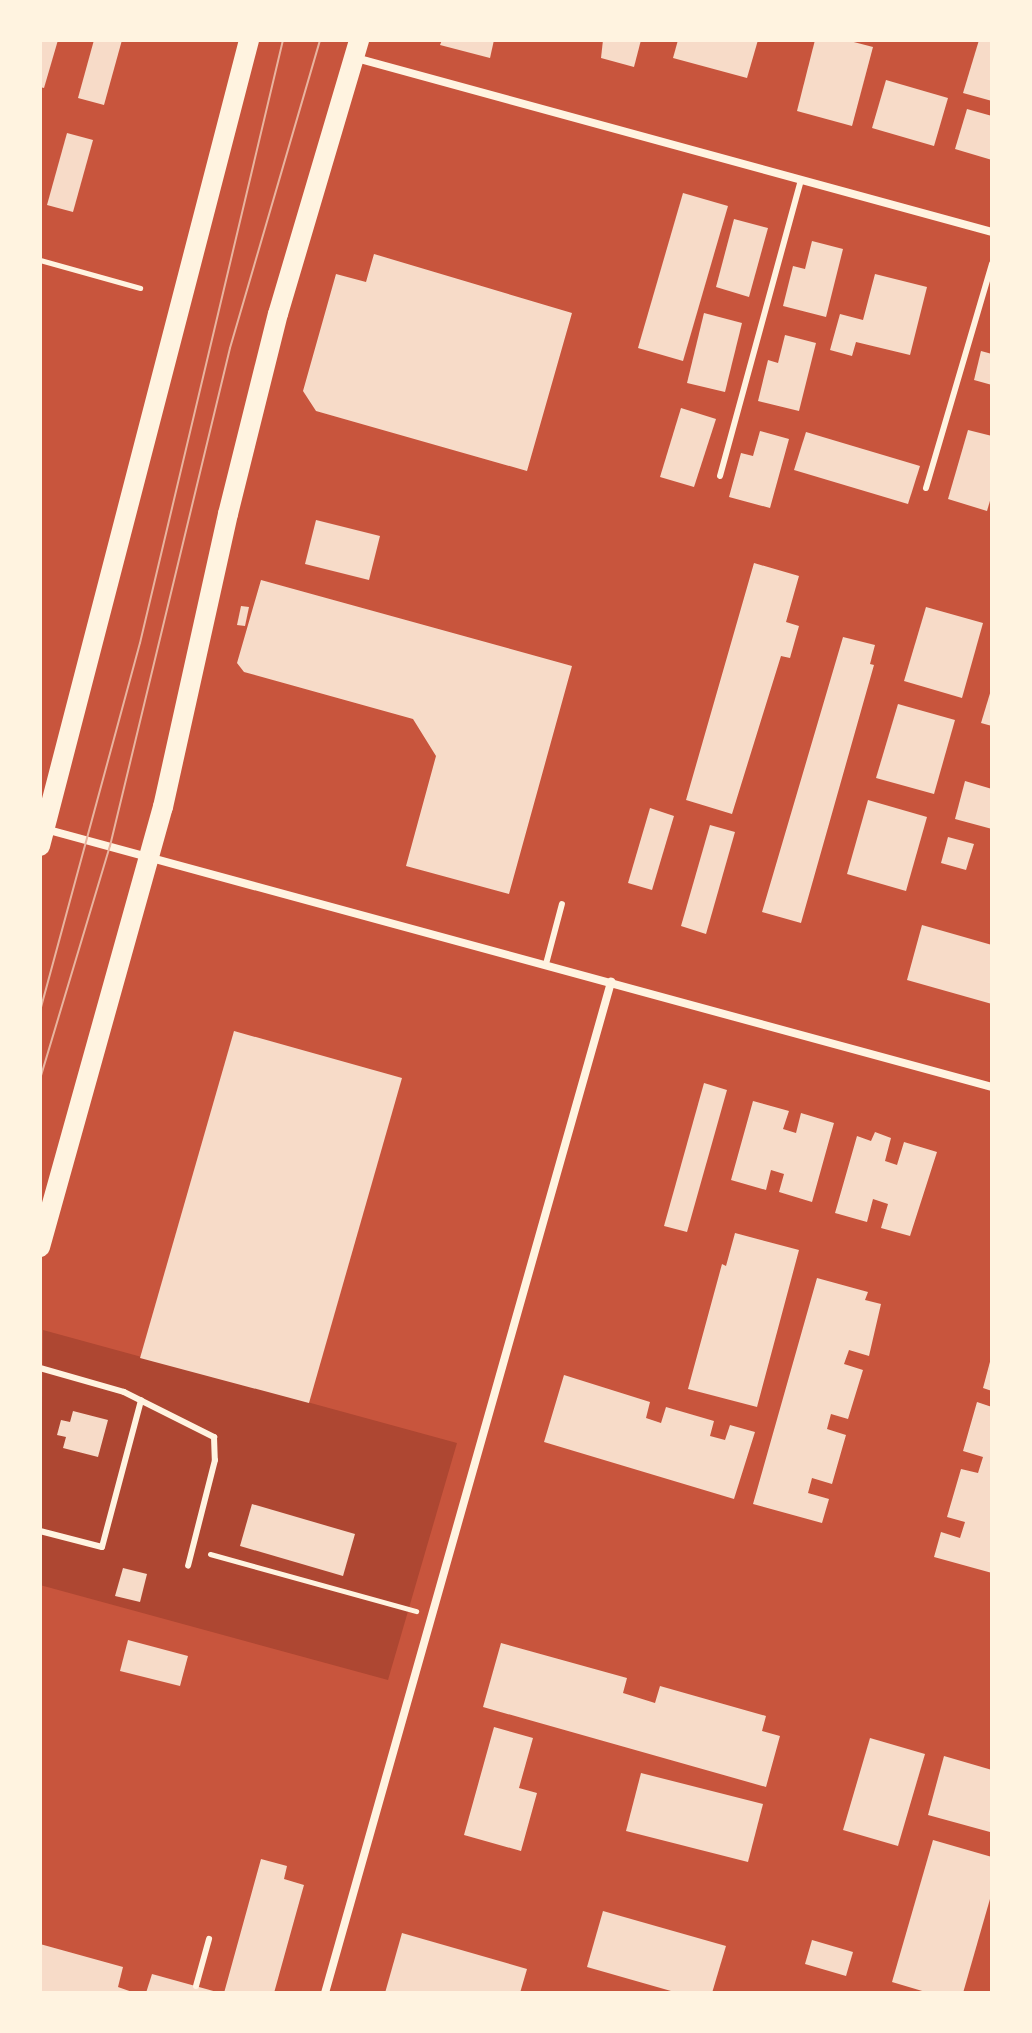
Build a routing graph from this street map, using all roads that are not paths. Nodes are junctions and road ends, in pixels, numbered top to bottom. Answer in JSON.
{"nodes":[{"id":1,"x":249,"y":40,"type":"edge"},
{"id":2,"x":356,"y":49,"type":"edge"},
{"id":3,"x":801,"y":180,"type":"junction"},
{"id":4,"x":992,"y":232,"type":"edge"},
{"id":5,"x":992,"y":264,"type":"edge"},
{"id":6,"x":720,"y":476,"type":"dead end"},
{"id":7,"x":926,"y":488,"type":"dead end"},
{"id":8,"x":41,"y":834,"type":"edge"},
{"id":9,"x":149,"y":857,"type":"junction"},
{"id":10,"x":562,"y":904,"type":"dead end"},
{"id":11,"x":546,"y":964,"type":"junction"},
{"id":12,"x":611,"y":982,"type":"junction"},
{"id":13,"x":992,"y":1087,"type":"edge"},
{"id":14,"x":40,"y":1247,"type":"edge"},
{"id":15,"x":40,"y":1368,"type":"edge"},
{"id":16,"x":141,"y":1400,"type":"junction"},
{"id":17,"x":40,"y":1531,"type":"edge"},
{"id":18,"x":188,"y":1566,"type":"dead end"},
{"id":19,"x":209,"y":1939,"type":"dead end"},
{"id":20,"x":196,"y":1986,"type":"dead end"},
{"id":21,"x":325,"y":1993,"type":"edge"}],
"edges":[{"from":1,"to":8,"type":"main road"},
{"from":2,"to":3,"type":"street"},
{"from":2,"to":9,"type":"main road"},
{"from":3,"to":4,"type":"street"},
{"from":3,"to":6,"type":"lane"},
{"from":5,"to":7,"type":"lane"},
{"from":8,"to":9,"type":"street"},
{"from":9,"to":11,"type":"street"},
{"from":9,"to":14,"type":"main road"},
{"from":10,"to":11,"type":"lane"},
{"from":11,"to":12,"type":"street"},
{"from":12,"to":13,"type":"street"},
{"from":12,"to":21,"type":"street"},
{"from":15,"to":16,"type":"lane"},
{"from":16,"to":17,"type":"lane"},
{"from":16,"to":18,"type":"lane"},
{"from":19,"to":20,"type":"lane"}]}
